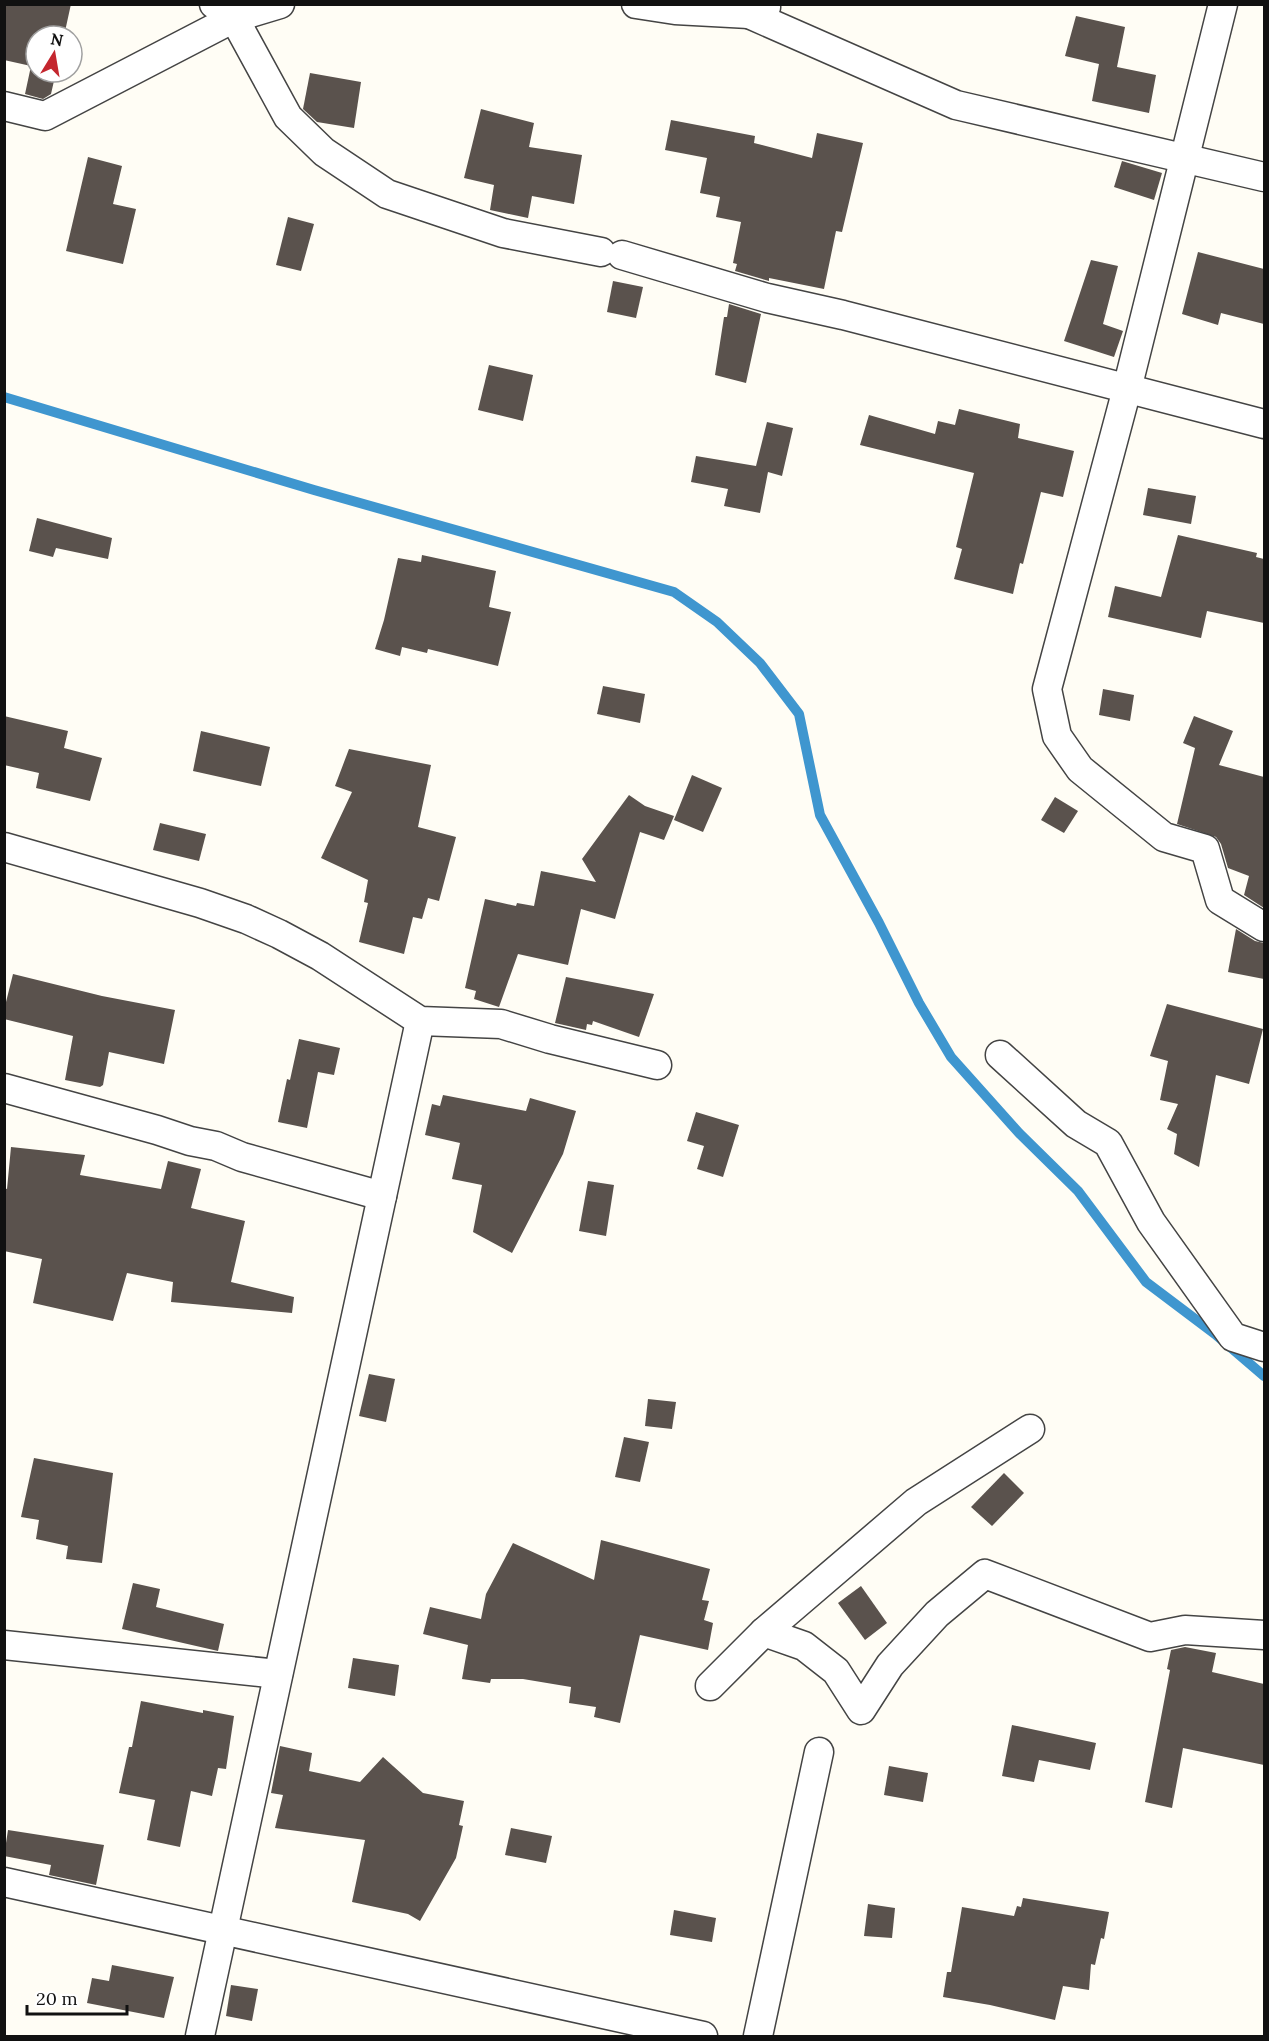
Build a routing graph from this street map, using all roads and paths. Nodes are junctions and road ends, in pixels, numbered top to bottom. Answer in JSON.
{"nodes":[{"id":1,"x":280,"y":4,"type":"edge"},
{"id":2,"x":636,"y":4,"type":"edge"},
{"id":3,"x":1223,"y":4,"type":"edge"},
{"id":4,"x":760,"y":9,"type":"edge"},
{"id":5,"x":224,"y":11,"type":"edge"},
{"id":6,"x":4,"y":106,"type":"edge"},
{"id":7,"x":1185,"y":158,"type":"junction"},
{"id":8,"x":1264,"y":177,"type":"edge"},
{"id":9,"x":1127,"y":390,"type":"junction"},
{"id":10,"x":1264,"y":424,"type":"edge"},
{"id":11,"x":4,"y":847,"type":"edge"},
{"id":12,"x":1264,"y":927,"type":"edge"},
{"id":13,"x":420,"y":1021,"type":"junction"},
{"id":14,"x":1000,"y":1055,"type":"dead end"},
{"id":15,"x":657,"y":1065,"type":"dead end"},
{"id":16,"x":4,"y":1088,"type":"edge"},
{"id":17,"x":382,"y":1197,"type":"junction"},
{"id":18,"x":1264,"y":1347,"type":"edge"},
{"id":19,"x":1030,"y":1428,"type":"dead end"},
{"id":20,"x":764,"y":1632,"type":"junction"},
{"id":21,"x":1264,"y":1635,"type":"edge"},
{"id":22,"x":4,"y":1645,"type":"edge"},
{"id":23,"x":278,"y":1674,"type":"junction"},
{"id":24,"x":710,"y":1686,"type":"dead end"},
{"id":25,"x":819,"y":1752,"type":"dead end"},
{"id":26,"x":4,"y":1882,"type":"edge"},
{"id":27,"x":223,"y":1931,"type":"junction"},
{"id":28,"x":200,"y":2037,"type":"edge"},
{"id":29,"x":702,"y":2037,"type":"edge"},
{"id":30,"x":758,"y":2037,"type":"edge"}],
"edges":[{"from":1,"to":5,"type":"street"},
{"from":2,"to":4,"type":"street"},
{"from":3,"to":7,"type":"street"},
{"from":4,"to":7,"type":"street"},
{"from":5,"to":6,"type":"street"},
{"from":5,"to":9,"type":"street"},
{"from":7,"to":8,"type":"street"},
{"from":7,"to":9,"type":"street"},
{"from":9,"to":10,"type":"street"},
{"from":9,"to":12,"type":"street"},
{"from":11,"to":13,"type":"street"},
{"from":13,"to":15,"type":"street"},
{"from":13,"to":17,"type":"street"},
{"from":14,"to":18,"type":"street"},
{"from":16,"to":17,"type":"street"},
{"from":17,"to":23,"type":"street"},
{"from":19,"to":20,"type":"street"},
{"from":20,"to":21,"type":"street"},
{"from":20,"to":24,"type":"street"},
{"from":22,"to":23,"type":"street"},
{"from":23,"to":27,"type":"street"},
{"from":25,"to":30,"type":"street"},
{"from":26,"to":27,"type":"street"},
{"from":27,"to":28,"type":"street"},
{"from":27,"to":29,"type":"street"}]}
